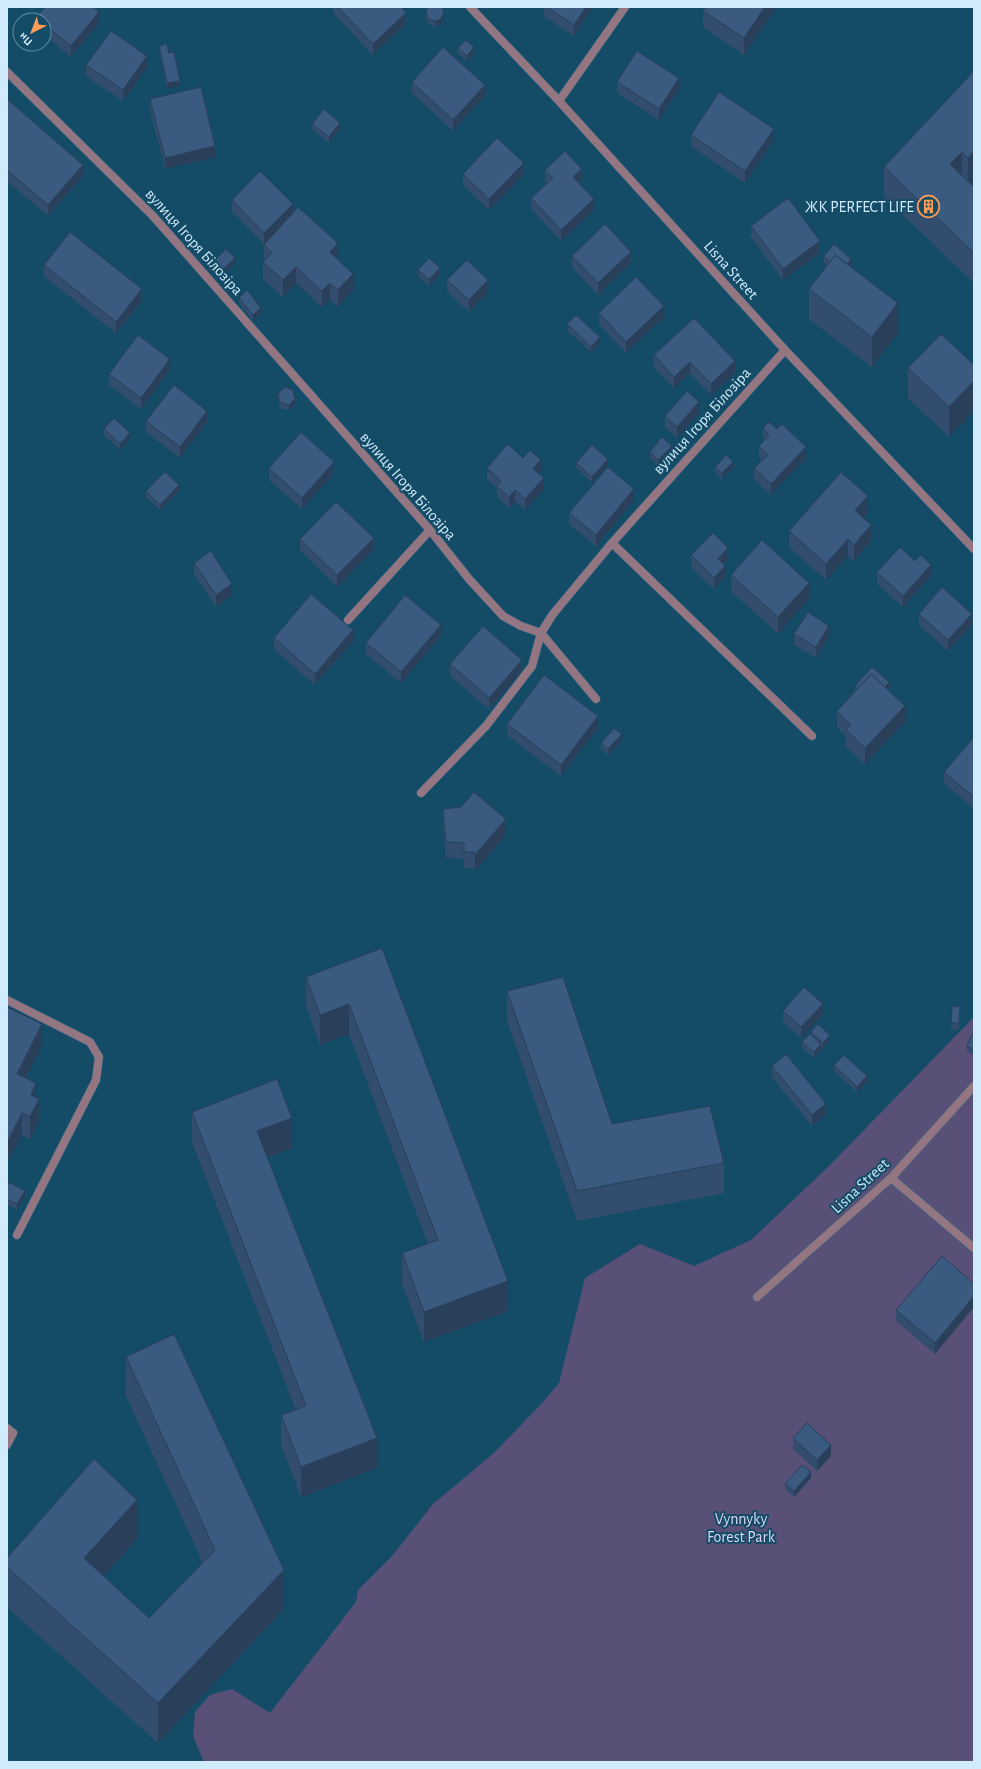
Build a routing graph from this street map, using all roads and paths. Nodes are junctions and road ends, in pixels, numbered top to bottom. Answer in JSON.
{"nodes":[{"id":1,"x":470,"y":7,"type":"edge"},
{"id":2,"x":625,"y":7,"type":"edge"},
{"id":3,"x":7,"y":72,"type":"edge"},
{"id":4,"x":559,"y":101,"type":"junction"},
{"id":5,"x":785,"y":350,"type":"junction"},
{"id":6,"x":430,"y":530,"type":"junction"},
{"id":7,"x":612,"y":543,"type":"junction"},
{"id":8,"x":974,"y":549,"type":"edge"},
{"id":9,"x":348,"y":620,"type":"dead end"},
{"id":10,"x":541,"y":633,"type":"junction"},
{"id":11,"x":596,"y":699,"type":"dead end"},
{"id":12,"x":812,"y":736,"type":"dead end"},
{"id":13,"x":421,"y":793,"type":"dead end"},
{"id":14,"x":7,"y":1000,"type":"edge"},
{"id":15,"x":974,"y":1086,"type":"edge"},
{"id":16,"x":891,"y":1178,"type":"junction"},
{"id":17,"x":17,"y":1235,"type":"dead end"},
{"id":18,"x":974,"y":1248,"type":"edge"},
{"id":19,"x":757,"y":1297,"type":"dead end"},
{"id":20,"x":10,"y":1431,"type":"edge"},
{"id":21,"x":7,"y":1446,"type":"edge"}],
"edges":[{"from":1,"to":4,"type":"street","name":"Lisna Street"},
{"from":2,"to":4,"type":"street"},
{"from":3,"to":6,"type":"street","name":"вулиця Ігоря Білозіра"},
{"from":4,"to":5,"type":"street","name":"Lisna Street"},
{"from":5,"to":7,"type":"street","name":"вулиця Ігоря Білозіра"},
{"from":5,"to":8,"type":"street","name":"Lisna Street"},
{"from":6,"to":9,"type":"street"},
{"from":6,"to":10,"type":"street","name":"вулиця Ігоря Білозіра"},
{"from":7,"to":10,"type":"street","name":"вулиця Ігоря Білозіра"},
{"from":7,"to":12,"type":"street"},
{"from":10,"to":11,"type":"street"},
{"from":10,"to":13,"type":"street"},
{"from":14,"to":17,"type":"street"},
{"from":15,"to":16,"type":"street","name":"Lisna Street"},
{"from":16,"to":18,"type":"street"},
{"from":16,"to":19,"type":"street","name":"Lisna Street"},
{"from":20,"to":21,"type":"street"}]}
